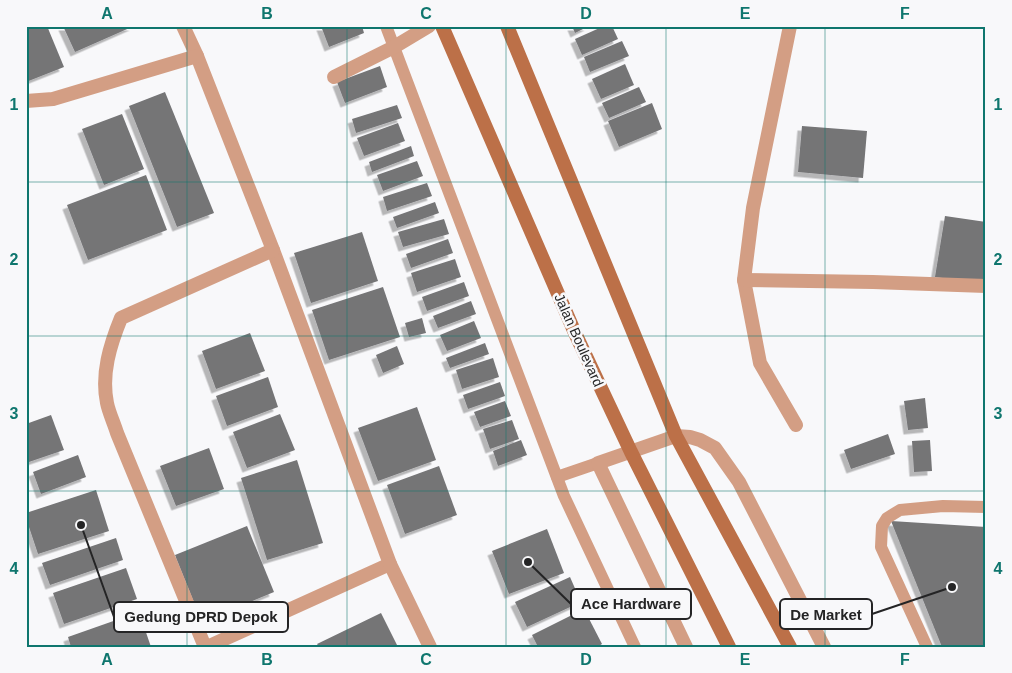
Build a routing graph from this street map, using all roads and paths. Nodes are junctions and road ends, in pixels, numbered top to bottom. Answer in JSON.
{"nodes":[{"id":1,"x":183,"y":26,"type":"edge"},
{"id":2,"x":386,"y":26,"type":"edge"},
{"id":3,"x":429,"y":26,"type":"edge"},
{"id":4,"x":442,"y":26,"type":"edge"},
{"id":5,"x":506,"y":26,"type":"edge"},
{"id":6,"x":790,"y":26,"type":"edge"},
{"id":7,"x":394,"y":47,"type":"junction"},
{"id":8,"x":197,"y":56,"type":"junction"},
{"id":9,"x":334,"y":77,"type":"dead end"},
{"id":10,"x":26,"y":101,"type":"edge"},
{"id":11,"x":273,"y":250,"type":"junction"},
{"id":12,"x":744,"y":280,"type":"junction"},
{"id":13,"x":986,"y":286,"type":"edge"},
{"id":14,"x":796,"y":425,"type":"dead end"},
{"id":15,"x":676,"y":436,"type":"junction"},
{"id":16,"x":631,"y":452,"type":"junction"},
{"id":17,"x":598,"y":463,"type":"junction"},
{"id":18,"x":557,"y":477,"type":"junction"},
{"id":19,"x":986,"y":507,"type":"edge"},
{"id":20,"x":390,"y":564,"type":"junction"},
{"id":21,"x":206,"y":647,"type":"edge"},
{"id":22,"x":430,"y":647,"type":"edge"},
{"id":23,"x":635,"y":647,"type":"edge"},
{"id":24,"x":686,"y":647,"type":"edge"},
{"id":25,"x":729,"y":647,"type":"edge"},
{"id":26,"x":790,"y":647,"type":"edge"},
{"id":27,"x":824,"y":647,"type":"edge"},
{"id":28,"x":927,"y":647,"type":"edge"}],
"edges":[{"from":1,"to":8,"type":"street"},
{"from":2,"to":7,"type":"lane"},
{"from":3,"to":7,"type":"street"},
{"from":4,"to":16,"type":"main road","name":"Jalan Boulevard"},
{"from":5,"to":15,"type":"main road"},
{"from":6,"to":12,"type":"street"},
{"from":7,"to":9,"type":"street"},
{"from":7,"to":18,"type":"lane"},
{"from":8,"to":10,"type":"street"},
{"from":8,"to":11,"type":"street"},
{"from":11,"to":20,"type":"street"},
{"from":11,"to":21,"type":"street"},
{"from":12,"to":13,"type":"street"},
{"from":12,"to":14,"type":"street"},
{"from":15,"to":16,"type":"street"},
{"from":15,"to":26,"type":"main road"},
{"from":15,"to":27,"type":"street"},
{"from":16,"to":17,"type":"street"},
{"from":16,"to":25,"type":"main road","name":"Jalan Boulevard"},
{"from":17,"to":18,"type":"lane"},
{"from":17,"to":24,"type":"street"},
{"from":18,"to":23,"type":"lane"},
{"from":19,"to":28,"type":"lane"},
{"from":20,"to":21,"type":"street"},
{"from":20,"to":22,"type":"street"}]}
